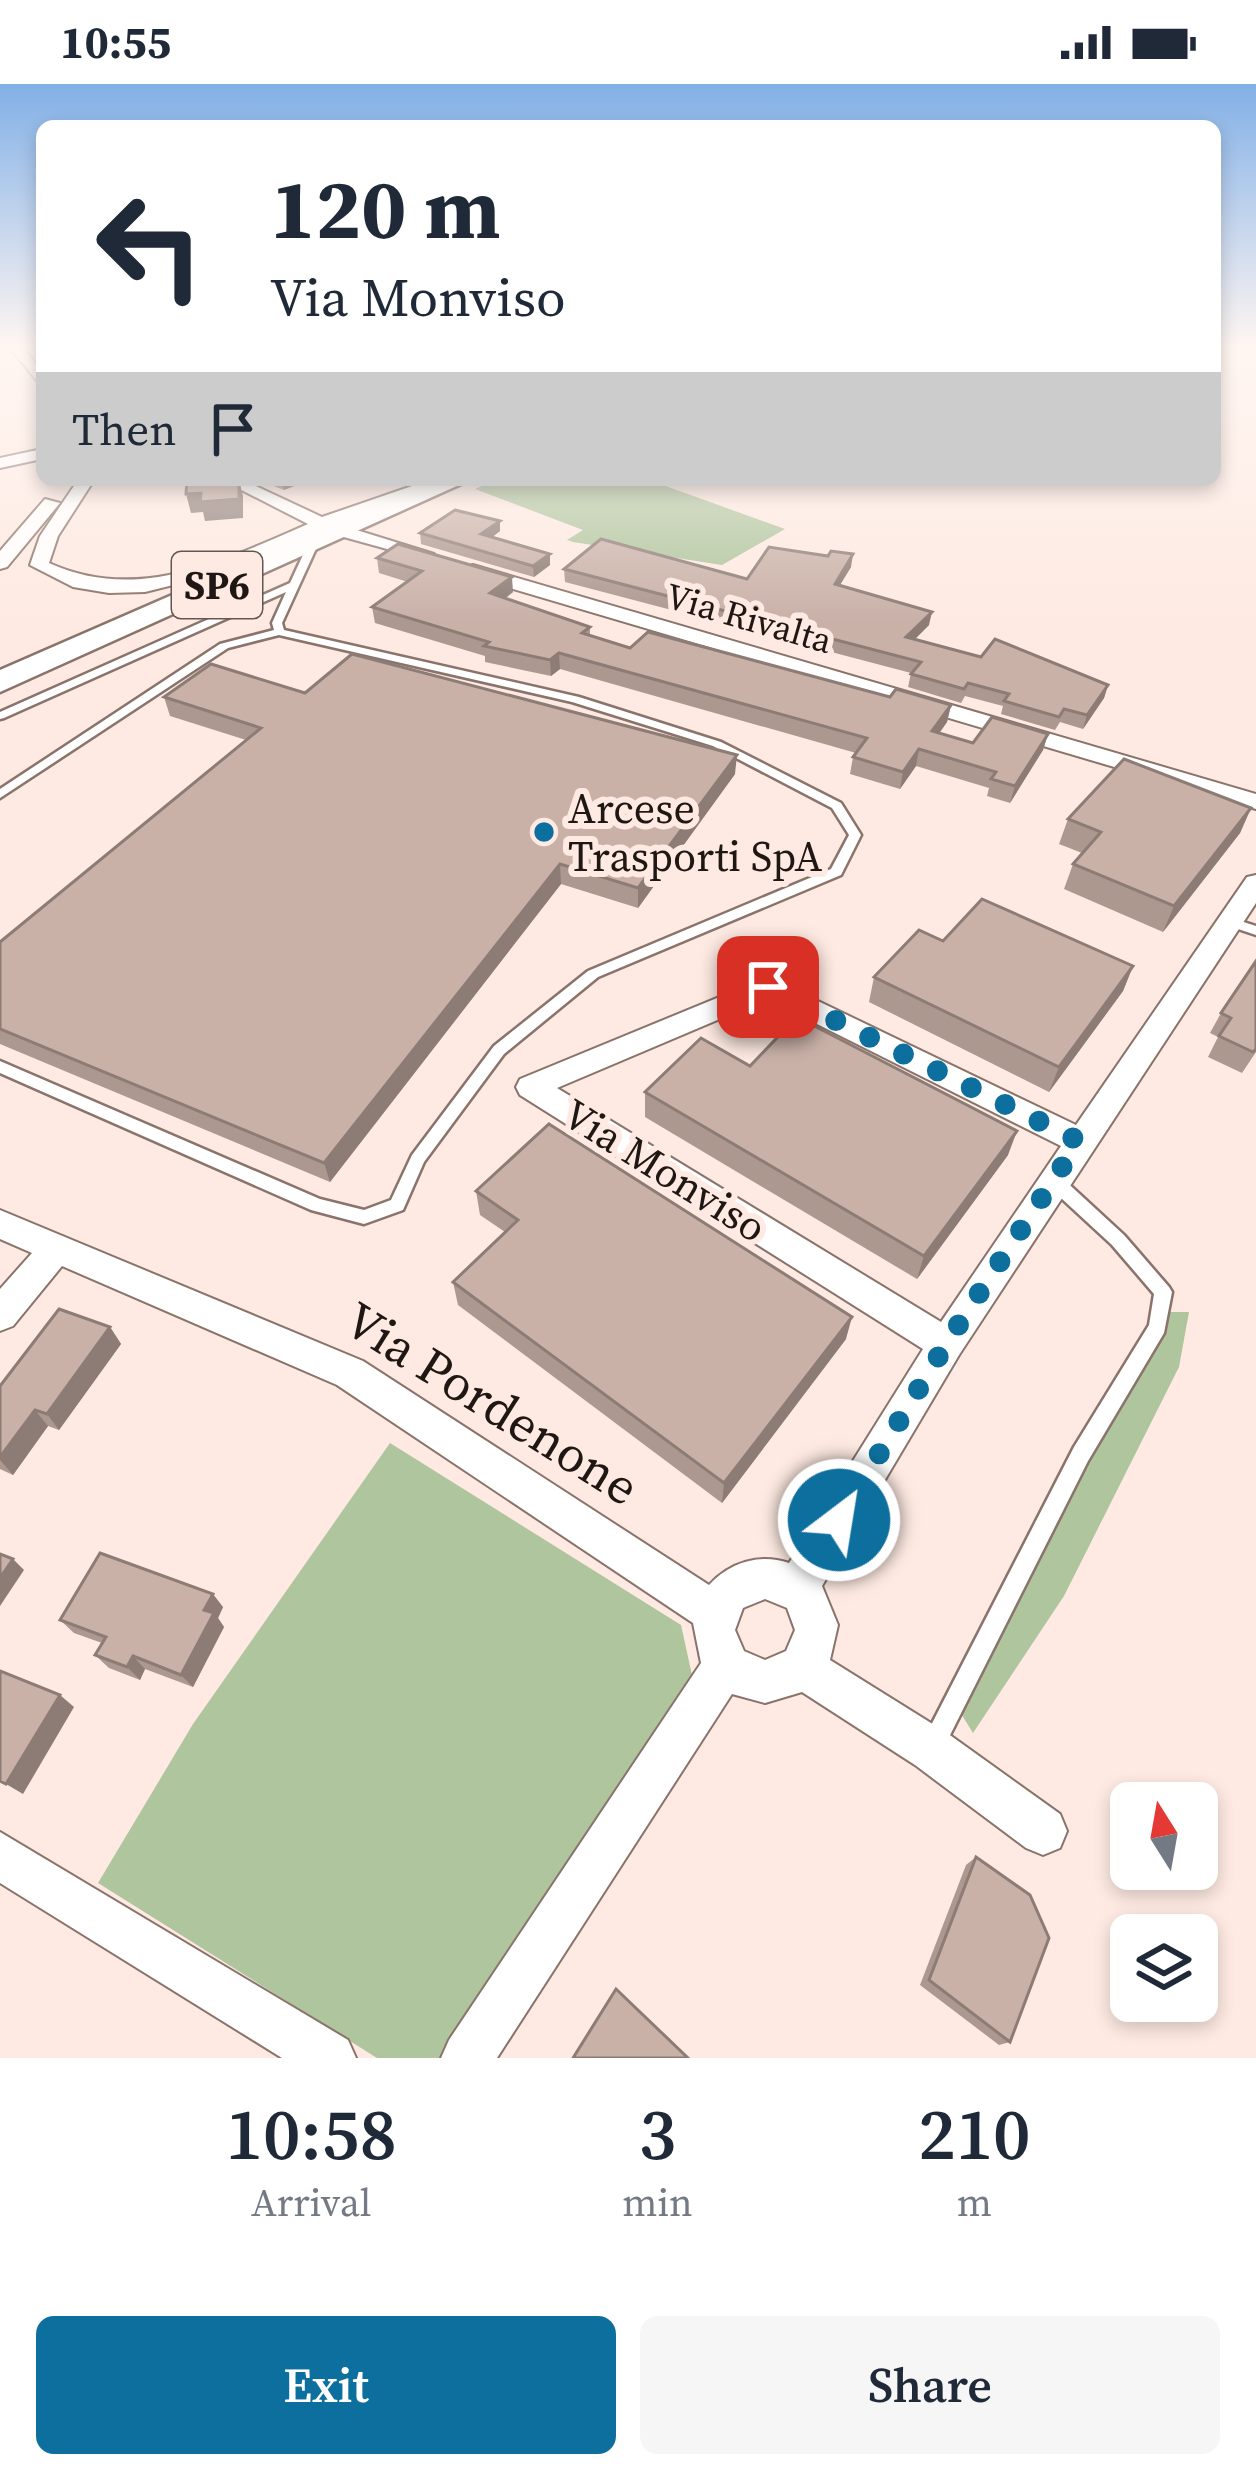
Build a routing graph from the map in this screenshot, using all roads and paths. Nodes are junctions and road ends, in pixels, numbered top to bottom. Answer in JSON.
{"nodes":[{"id":1,"x":36,"y":455,"type":"edge"},
{"id":2,"x":0,"y":463,"type":"edge"},
{"id":3,"x":61,"y":486,"type":"edge"},
{"id":4,"x":82,"y":486,"type":"edge"},
{"id":5,"x":239,"y":486,"type":"edge"},
{"id":6,"x":440,"y":486,"type":"edge"},
{"id":7,"x":315,"y":534,"type":"junction"},
{"id":8,"x":0,"y":562,"type":"edge"},
{"id":9,"x":294,"y":585,"type":"junction"},
{"id":10,"x":279,"y":632,"type":"junction"},
{"id":11,"x":0,"y":682,"type":"edge"},
{"id":12,"x":0,"y":716,"type":"edge"},
{"id":13,"x":0,"y":794,"type":"edge"},
{"id":14,"x":1256,"y":802,"type":"edge"},
{"id":15,"x":1256,"y":884,"type":"edge"},
{"id":16,"x":1244,"y":926,"type":"edge"},
{"id":17,"x":0,"y":1067,"type":"edge"},
{"id":18,"x":1079,"y":1141,"type":"junction"},
{"id":19,"x":1054,"y":1180,"type":"junction"},
{"id":20,"x":0,"y":1224,"type":"edge"},
{"id":21,"x":57,"y":1247,"type":"junction"},
{"id":22,"x":0,"y":1315,"type":"edge"},
{"id":23,"x":946,"y":1344,"type":"junction"},
{"id":24,"x":796,"y":1591,"type":"junction"},
{"id":25,"x":716,"y":1613,"type":"junction"},
{"id":26,"x":727,"y":1663,"type":"junction"},
{"id":27,"x":803,"y":1668,"type":"junction"},
{"id":28,"x":931,"y":1749,"type":"junction"},
{"id":29,"x":1043,"y":1831,"type":"dead end"},
{"id":30,"x":0,"y":1856,"type":"edge"},
{"id":31,"x":330,"y":2058,"type":"edge"},
{"id":32,"x":467,"y":2058,"type":"edge"}],
"edges":[{"from":1,"to":2,"type":"street"},
{"from":3,"to":8,"type":"street"},
{"from":4,"to":7,"type":"street"},
{"from":5,"to":7,"type":"street","name":"Via Rivalta"},
{"from":6,"to":7,"type":"main road","number":"SP6"},
{"from":7,"to":9,"type":"lane"},
{"from":7,"to":11,"type":"main road","number":"SP6"},
{"from":7,"to":14,"type":"street","name":"Via Rivalta"},
{"from":9,"to":10,"type":"lane"},
{"from":9,"to":12,"type":"lane"},
{"from":10,"to":13,"type":"lane"},
{"from":10,"to":17,"type":"lane"},
{"from":15,"to":16,"type":"street"},
{"from":16,"to":18,"type":"street"},
{"from":18,"to":19,"type":"street"},
{"from":18,"to":23,"type":"street","name":"Via Monviso"},
{"from":19,"to":23,"type":"street"},
{"from":19,"to":28,"type":"lane"},
{"from":20,"to":21,"type":"street","name":"Via Pordenone"},
{"from":21,"to":22,"type":"street"},
{"from":21,"to":25,"type":"street","name":"Via Pordenone"},
{"from":23,"to":24,"type":"street"},
{"from":24,"to":25,"type":"street"},
{"from":24,"to":27,"type":"street"},
{"from":25,"to":26,"type":"street"},
{"from":26,"to":27,"type":"street"},
{"from":26,"to":32,"type":"street"},
{"from":27,"to":28,"type":"street"},
{"from":28,"to":29,"type":"street"},
{"from":30,"to":31,"type":"street"}]}
